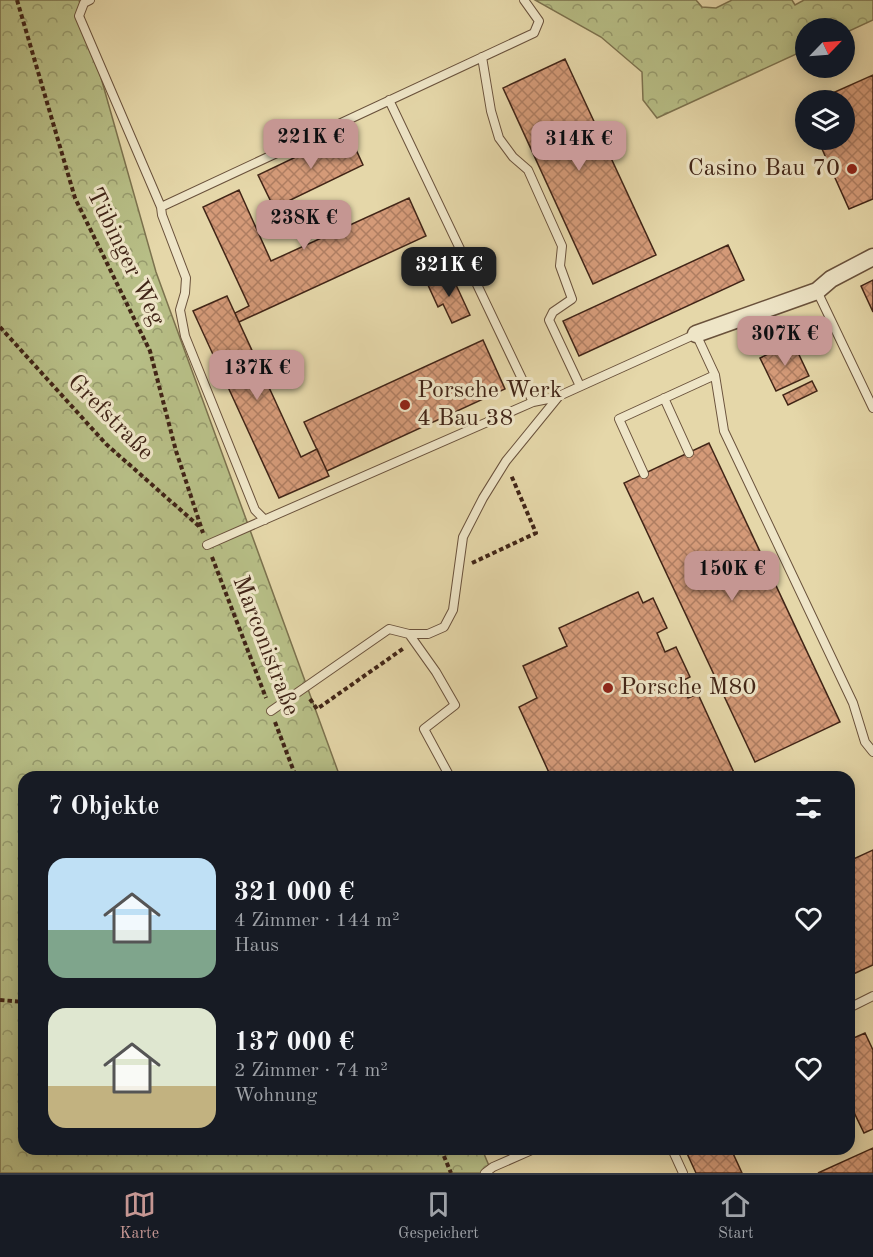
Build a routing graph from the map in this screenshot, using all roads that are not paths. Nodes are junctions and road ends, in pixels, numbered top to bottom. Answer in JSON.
{"nodes":[{"id":1,"x":90,"y":0,"type":"edge"},
{"id":2,"x":524,"y":0,"type":"edge"},
{"id":3,"x":482,"y":57,"type":"junction"},
{"id":4,"x":389,"y":100,"type":"junction"},
{"id":5,"x":161,"y":207,"type":"junction"},
{"id":6,"x":873,"y":257,"type":"edge"},
{"id":7,"x":817,"y":291,"type":"junction"},
{"id":8,"x":696,"y":334,"type":"junction"},
{"id":9,"x":715,"y":375,"type":"junction"},
{"id":10,"x":580,"y":386,"type":"junction"},
{"id":11,"x":559,"y":396,"type":"junction"},
{"id":12,"x":664,"y":398,"type":"junction"},
{"id":13,"x":533,"y":402,"type":"junction"},
{"id":14,"x":873,"y":408,"type":"edge"},
{"id":15,"x":689,"y":453,"type":"dead end"},
{"id":16,"x":644,"y":474,"type":"dead end"},
{"id":17,"x":265,"y":520,"type":"junction"},
{"id":18,"x":207,"y":545,"type":"road end"},
{"id":19,"x":412,"y":638,"type":"junction"},
{"id":20,"x":271,"y":711,"type":"road end"},
{"id":21,"x":873,"y":752,"type":"edge"},
{"id":22,"x":447,"y":771,"type":"edge"},
{"id":23,"x":872,"y":1000,"type":"edge"},
{"id":24,"x":855,"y":1006,"type":"edge"},
{"id":25,"x":520,"y":1155,"type":"edge"},
{"id":26,"x":675,"y":1155,"type":"edge"},
{"id":27,"x":485,"y":1173,"type":"edge"},
{"id":28,"x":683,"y":1173,"type":"edge"}],
"edges":[{"from":1,"to":5,"type":"lane"},
{"from":2,"to":3,"type":"lane"},
{"from":3,"to":4,"type":"lane"},
{"from":3,"to":10,"type":"lane"},
{"from":4,"to":5,"type":"lane"},
{"from":4,"to":13,"type":"lane"},
{"from":5,"to":17,"type":"lane"},
{"from":6,"to":7,"type":"street"},
{"from":7,"to":8,"type":"street"},
{"from":7,"to":14,"type":"lane"},
{"from":8,"to":9,"type":"lane"},
{"from":8,"to":10,"type":"lane"},
{"from":9,"to":12,"type":"lane"},
{"from":9,"to":21,"type":"lane"},
{"from":10,"to":11,"type":"lane"},
{"from":11,"to":13,"type":"lane"},
{"from":11,"to":19,"type":"lane"},
{"from":12,"to":15,"type":"lane"},
{"from":12,"to":16,"type":"lane"},
{"from":13,"to":17,"type":"lane"},
{"from":17,"to":18,"type":"lane"},
{"from":19,"to":20,"type":"lane"},
{"from":19,"to":22,"type":"lane"},
{"from":23,"to":24,"type":"lane"},
{"from":25,"to":27,"type":"lane"},
{"from":26,"to":28,"type":"lane"}]}
